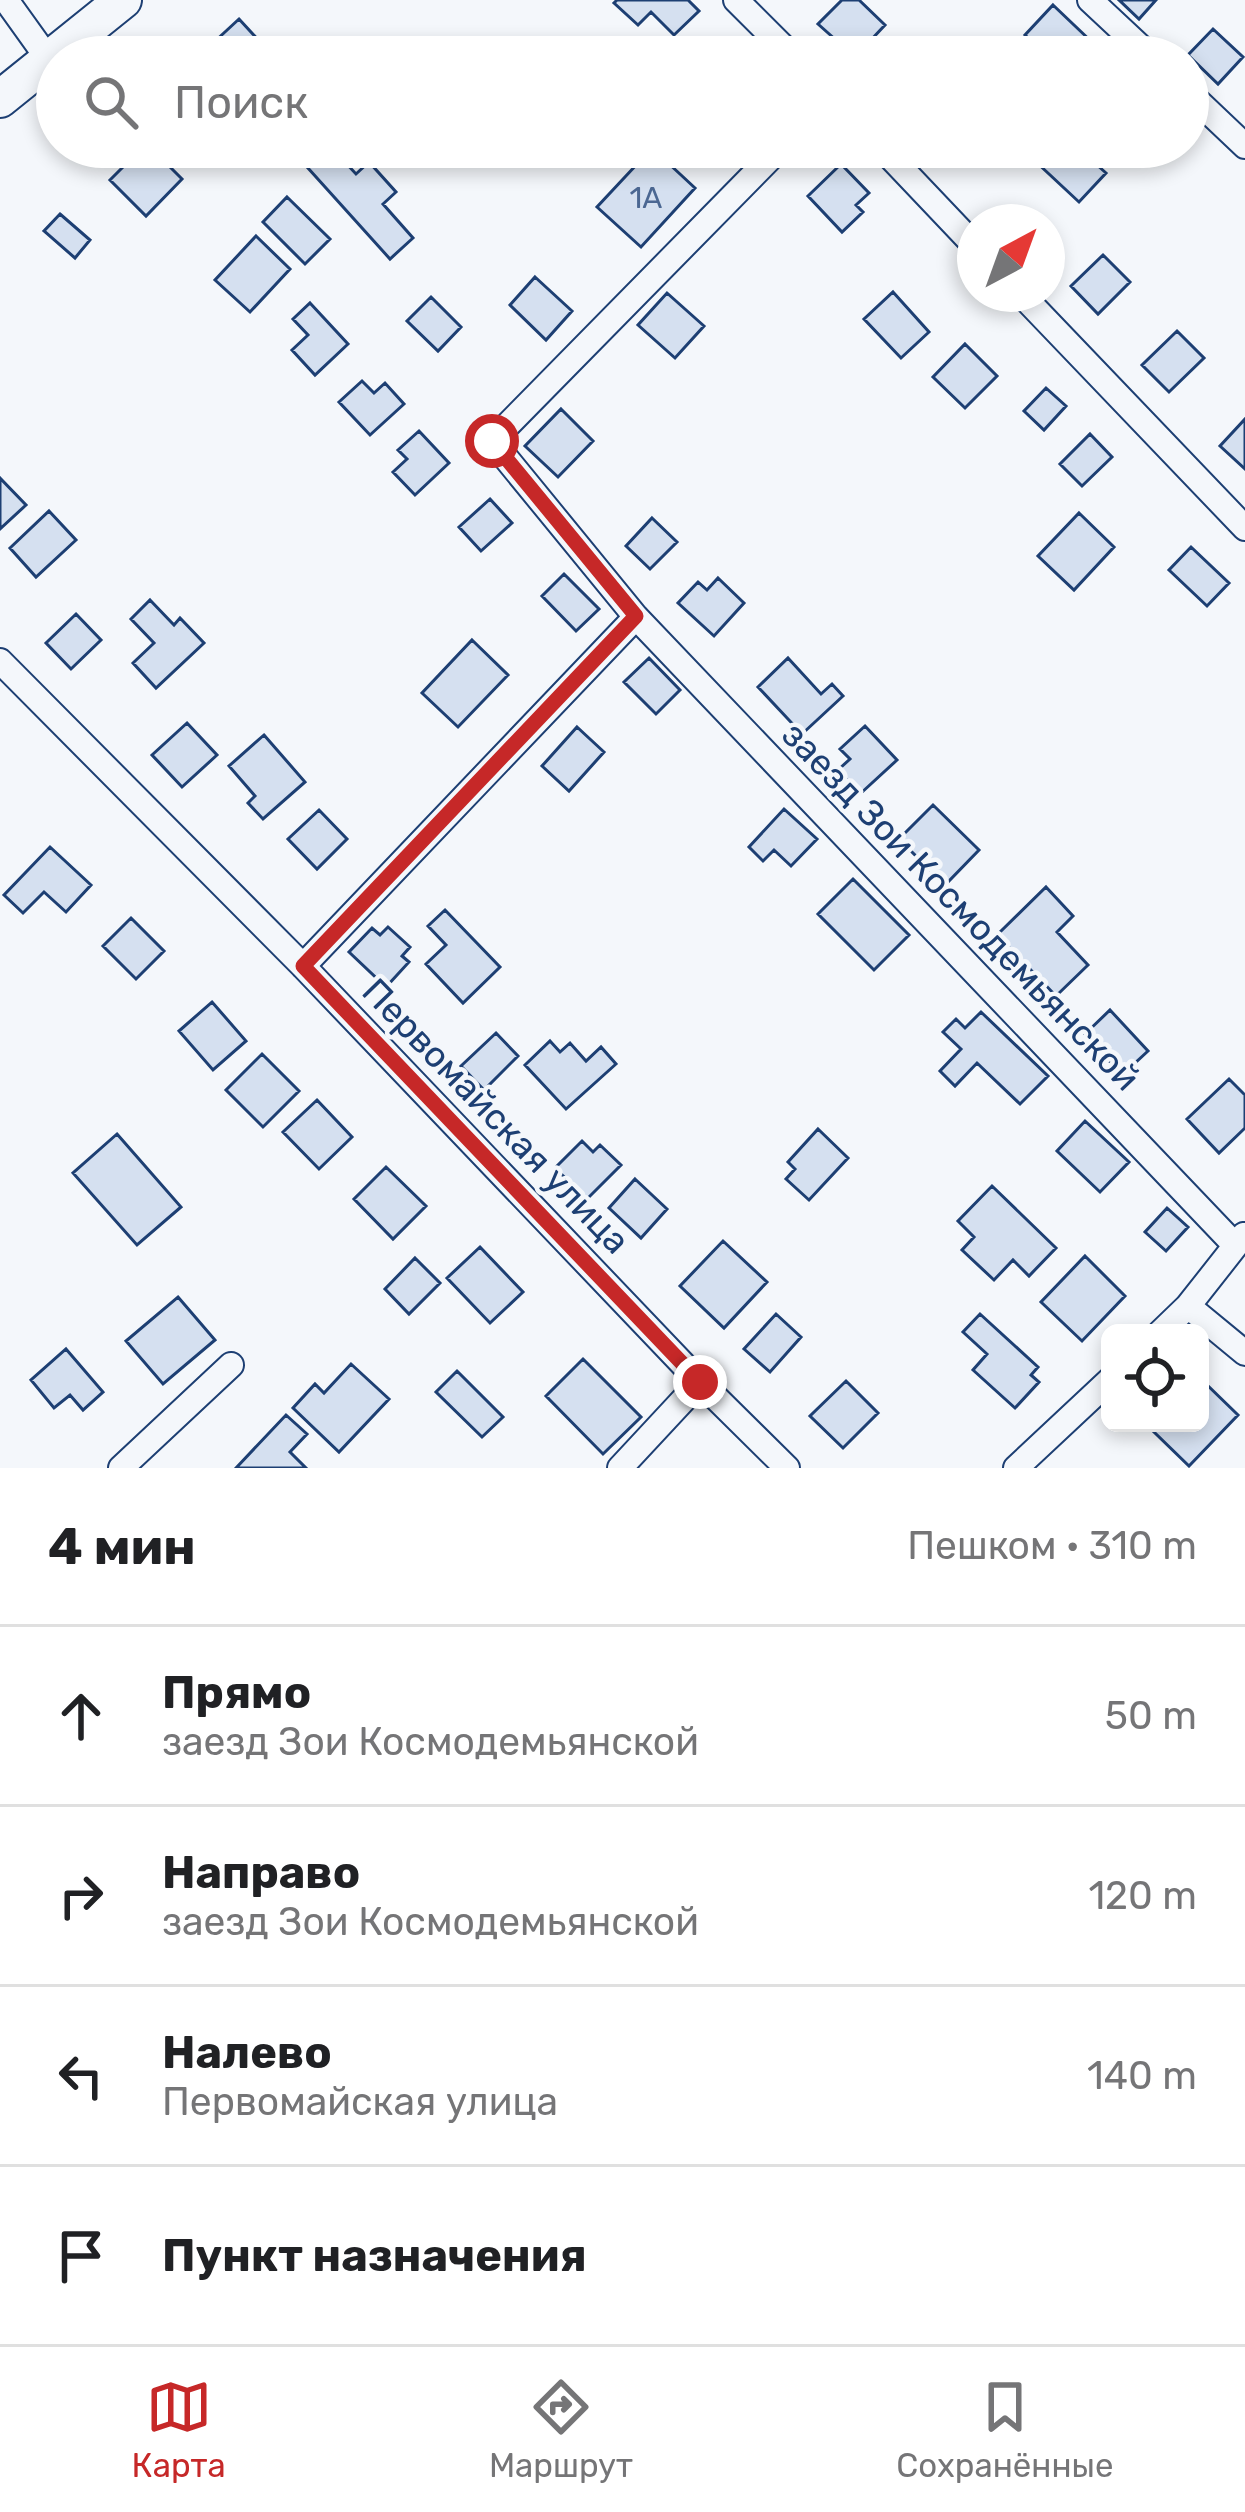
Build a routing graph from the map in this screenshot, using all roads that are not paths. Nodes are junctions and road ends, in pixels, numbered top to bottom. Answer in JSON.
{"nodes":[{"id":1,"x":6,"y":0,"type":"edge"},
{"id":2,"x":124,"y":0,"type":"edge"},
{"id":3,"x":736,"y":0,"type":"edge"},
{"id":4,"x":1090,"y":0,"type":"edge"},
{"id":5,"x":80,"y":36,"type":"edge"},
{"id":6,"x":772,"y":36,"type":"edge"},
{"id":7,"x":1128,"y":36,"type":"edge"},
{"id":8,"x":36,"y":42,"type":"edge"},
{"id":9,"x":36,"y":72,"type":"edge"},
{"id":10,"x":0,"y":99,"type":"edge"},
{"id":11,"x":1209,"y":112,"type":"edge"},
{"id":12,"x":1245,"y":146,"type":"edge"},
{"id":13,"x":761,"y":168,"type":"edge"},
{"id":14,"x":901,"y":168,"type":"edge"},
{"id":15,"x":957,"y":227,"type":"edge"},
{"id":16,"x":1038,"y":312,"type":"edge"},
{"id":17,"x":1245,"y":529,"type":"edge"},
{"id":18,"x":636,"y":616,"type":"junction"},
{"id":19,"x":0,"y":661,"type":"edge"},
{"id":20,"x":303,"y":966,"type":"junction"},
{"id":21,"x":1239,"y":1239,"type":"edge"},
{"id":22,"x":1188,"y":1306,"type":"junction"},
{"id":23,"x":1169,"y":1324,"type":"edge"},
{"id":24,"x":1245,"y":1353,"type":"edge"},
{"id":25,"x":231,"y":1365,"type":"dead end"},
{"id":26,"x":700,"y":1382,"type":"junction"},
{"id":27,"x":1101,"y":1388,"type":"edge"},
{"id":28,"x":121,"y":1468,"type":"edge"},
{"id":29,"x":620,"y":1468,"type":"edge"},
{"id":30,"x":787,"y":1468,"type":"edge"},
{"id":31,"x":1016,"y":1468,"type":"edge"}],
"edges":[{"from":1,"to":8,"type":"street"},
{"from":2,"to":5,"type":"street"},
{"from":3,"to":6,"type":"street"},
{"from":4,"to":7,"type":"street"},
{"from":9,"to":10,"type":"street"},
{"from":11,"to":12,"type":"street"},
{"from":13,"to":18,"type":"street","name":"заезд Зои Космодемьянской"},
{"from":14,"to":15,"type":"street"},
{"from":16,"to":17,"type":"street"},
{"from":18,"to":20,"type":"street"},
{"from":18,"to":21,"type":"street","name":"заезд Зои Космодемьянской"},
{"from":19,"to":20,"type":"street","name":"Первомайская улица"},
{"from":20,"to":26,"type":"street","name":"Первомайская улица"},
{"from":21,"to":22,"type":"street"},
{"from":22,"to":23,"type":"street"},
{"from":22,"to":24,"type":"street"},
{"from":25,"to":28,"type":"street"},
{"from":26,"to":29,"type":"street"},
{"from":26,"to":30,"type":"street","name":"Первомайская улица"},
{"from":27,"to":31,"type":"street"}]}
